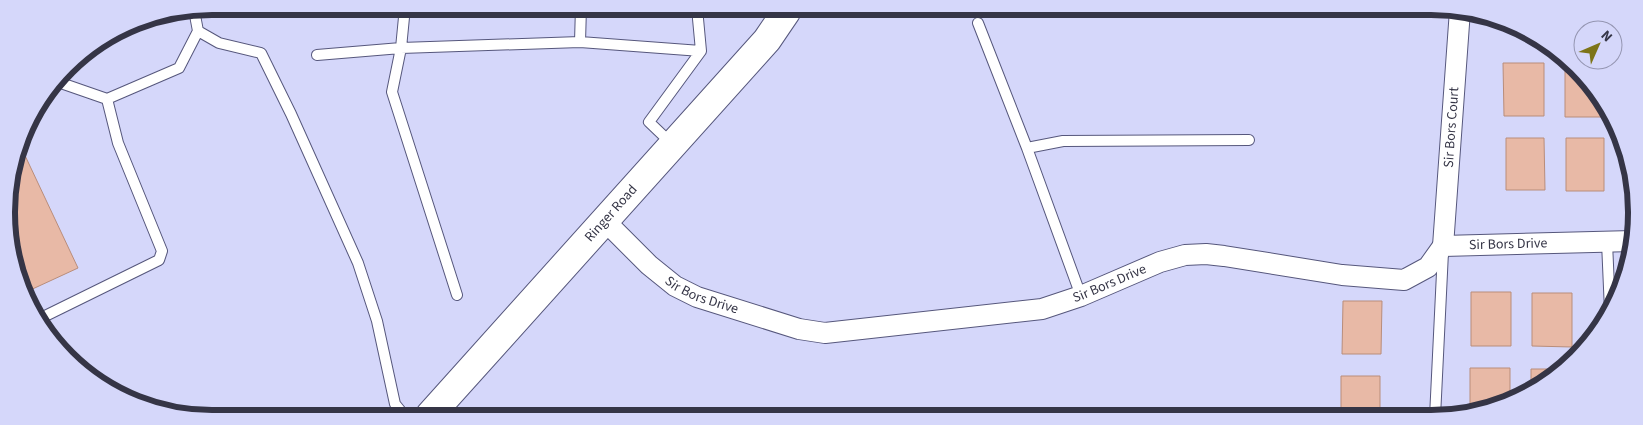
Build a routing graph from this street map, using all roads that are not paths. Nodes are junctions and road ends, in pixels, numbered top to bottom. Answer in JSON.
{"nodes":[{"id":1,"x":405,"y":15,"type":"edge"},
{"id":2,"x":581,"y":15,"type":"edge"},
{"id":3,"x":698,"y":15,"type":"edge"},
{"id":4,"x":784,"y":15,"type":"edge"},
{"id":5,"x":195,"y":16,"type":"edge"},
{"id":6,"x":1459,"y":18,"type":"edge"},
{"id":7,"x":978,"y":23,"type":"dead end"},
{"id":8,"x":198,"y":31,"type":"junction"},
{"id":9,"x":580,"y":42,"type":"junction"},
{"id":10,"x":401,"y":48,"type":"junction"},
{"id":11,"x":701,"y":51,"type":"junction"},
{"id":12,"x":316,"y":55,"type":"dead end"},
{"id":13,"x":63,"y":84,"type":"edge"},
{"id":14,"x":107,"y":99,"type":"junction"},
{"id":15,"x":1249,"y":140,"type":"dead end"},
{"id":16,"x":673,"y":144,"type":"junction"},
{"id":17,"x":1027,"y":148,"type":"junction"},
{"id":18,"x":605,"y":221,"type":"junction"},
{"id":19,"x":1625,"y":241,"type":"edge"},
{"id":20,"x":1607,"y":242,"type":"junction"},
{"id":21,"x":1443,"y":246,"type":"junction"},
{"id":22,"x":457,"y":295,"type":"dead end"},
{"id":23,"x":1081,"y":296,"type":"junction"},
{"id":24,"x":1609,"y":297,"type":"edge"},
{"id":25,"x":44,"y":316,"type":"edge"},
{"id":26,"x":400,"y":410,"type":"edge"},
{"id":27,"x":435,"y":410,"type":"edge"},
{"id":28,"x":1435,"y":410,"type":"edge"}],
"edges":[{"from":1,"to":10,"type":"lane"},
{"from":2,"to":9,"type":"lane"},
{"from":3,"to":11,"type":"lane"},
{"from":4,"to":16,"type":"street","name":"Ringer Road"},
{"from":5,"to":8,"type":"lane"},
{"from":6,"to":21,"type":"street","name":"Sir Bors Court"},
{"from":7,"to":17,"type":"lane"},
{"from":8,"to":14,"type":"lane"},
{"from":8,"to":26,"type":"lane"},
{"from":9,"to":10,"type":"lane"},
{"from":9,"to":11,"type":"lane"},
{"from":10,"to":12,"type":"lane"},
{"from":10,"to":22,"type":"lane"},
{"from":11,"to":16,"type":"lane"},
{"from":13,"to":14,"type":"lane"},
{"from":14,"to":25,"type":"lane"},
{"from":15,"to":17,"type":"lane"},
{"from":16,"to":18,"type":"street","name":"Ringer Road"},
{"from":17,"to":23,"type":"lane"},
{"from":18,"to":23,"type":"street","name":"Sir Bors Drive"},
{"from":18,"to":27,"type":"street","name":"Ringer Road"},
{"from":19,"to":20,"type":"street","name":"Sir Bors Drive"},
{"from":20,"to":21,"type":"street","name":"Sir Bors Drive"},
{"from":20,"to":24,"type":"lane"},
{"from":21,"to":23,"type":"street","name":"Sir Bors Drive"},
{"from":21,"to":28,"type":"lane"}]}
